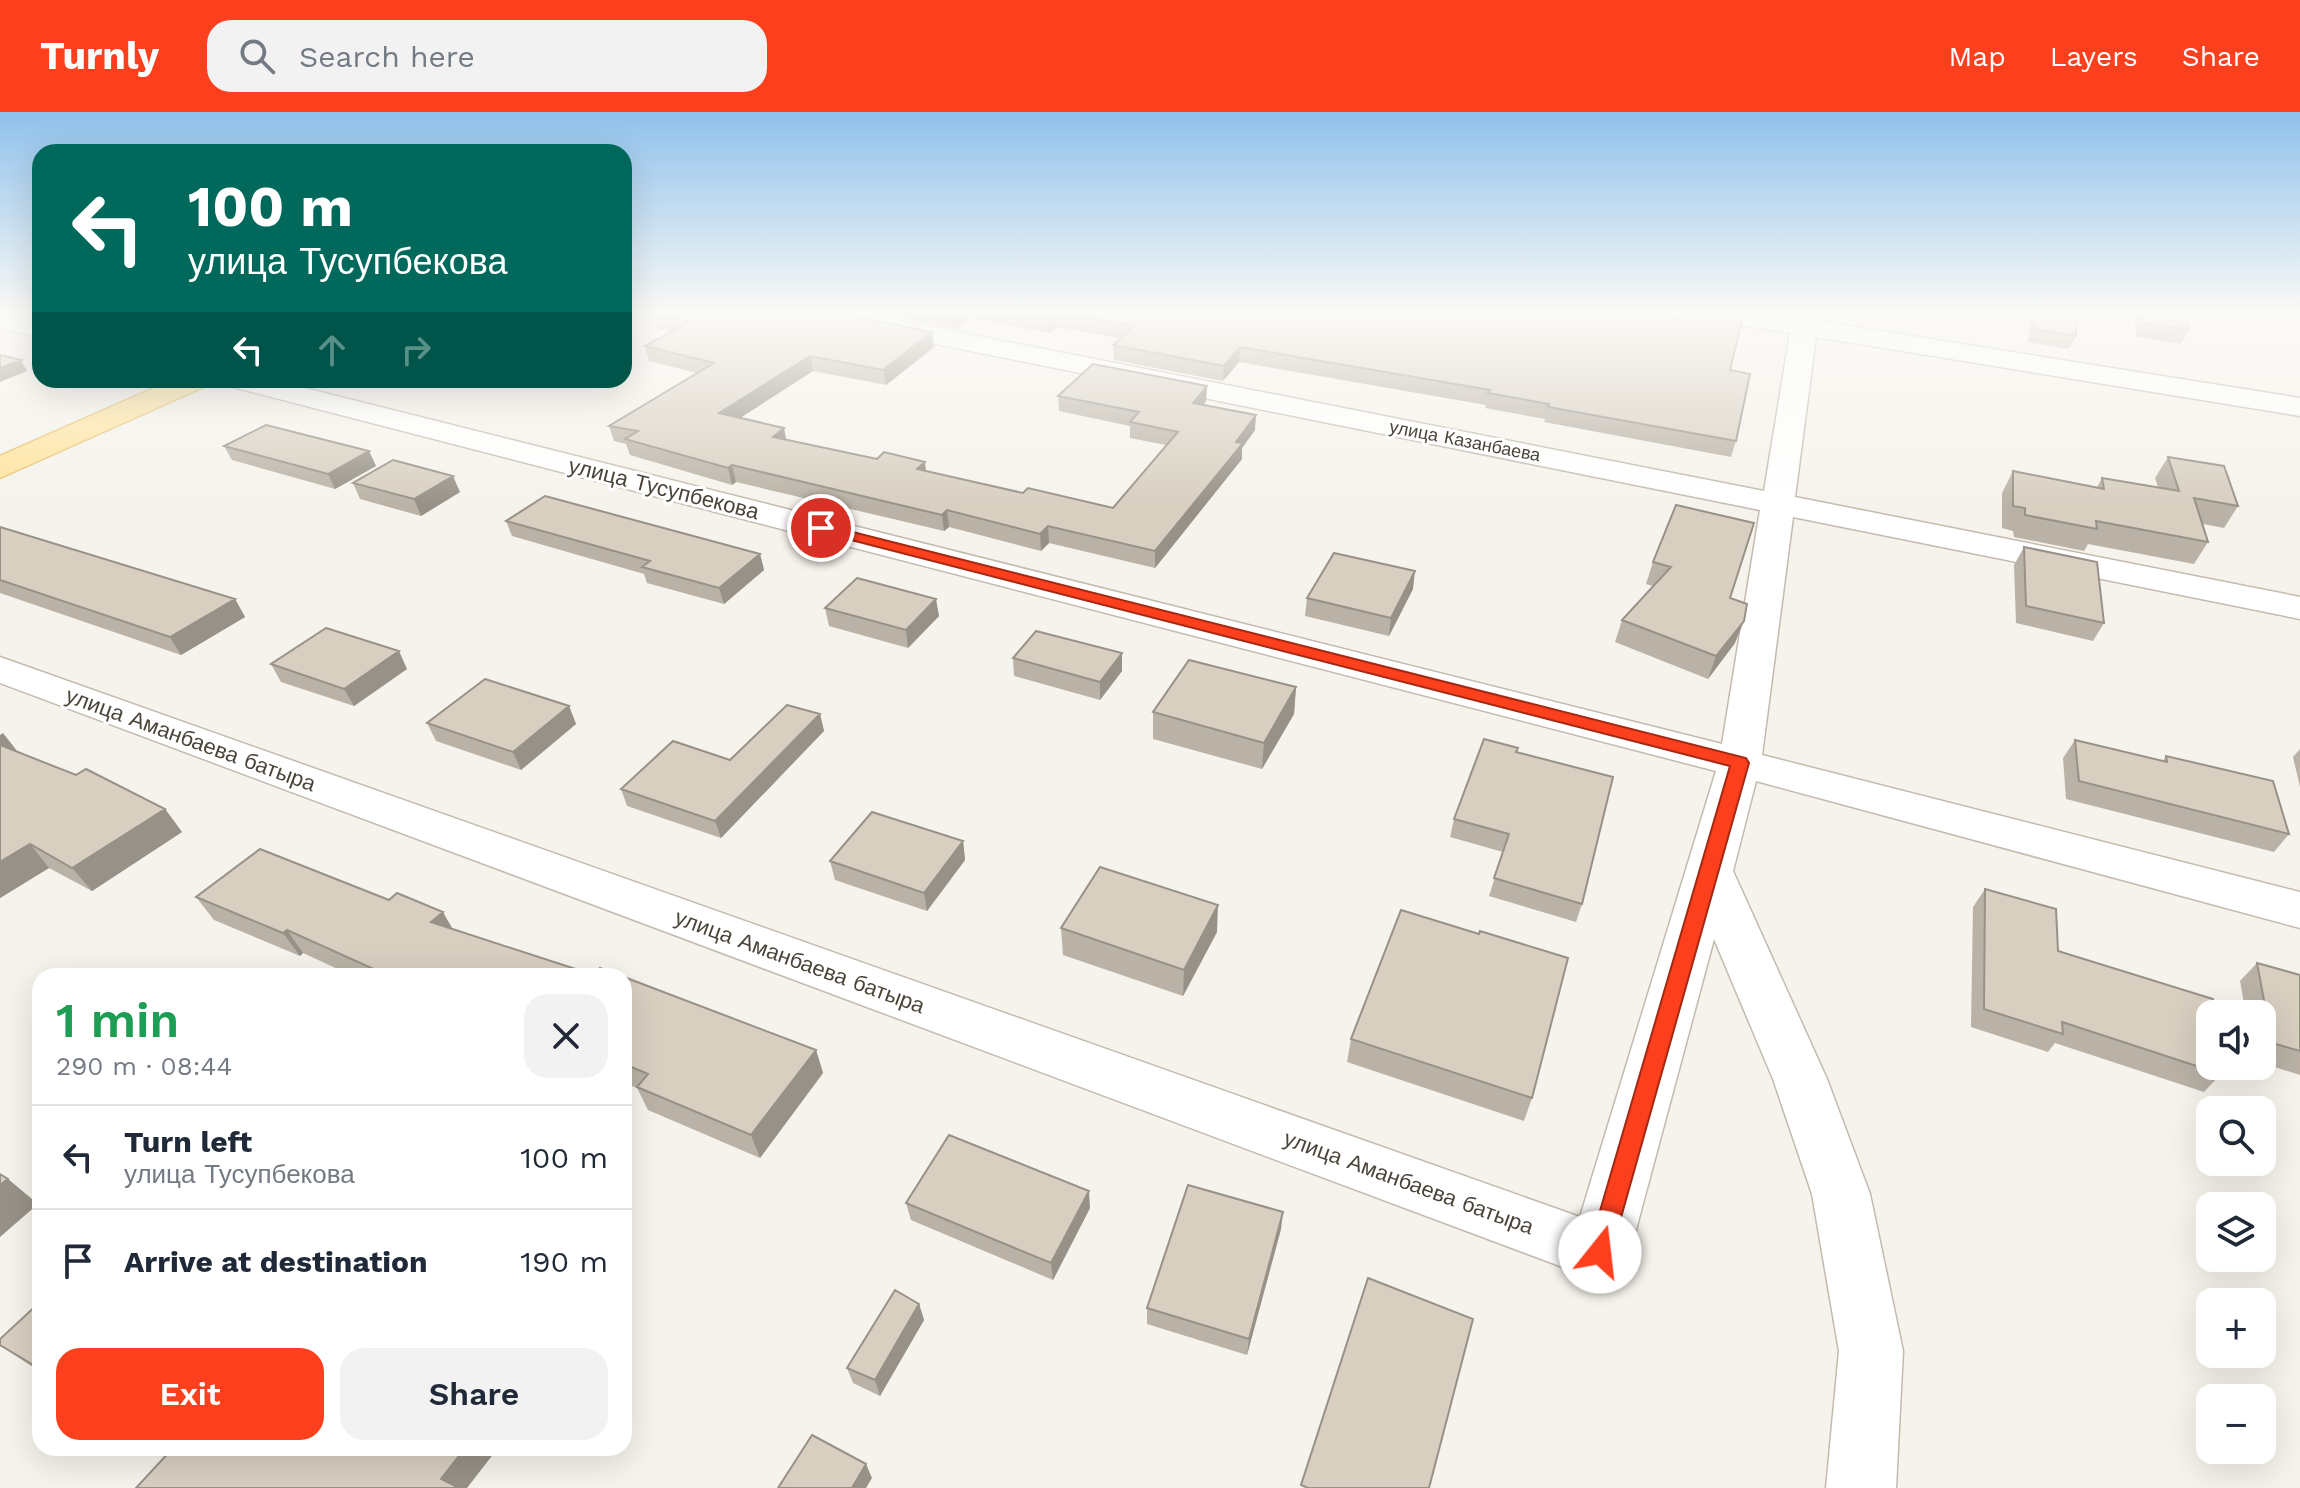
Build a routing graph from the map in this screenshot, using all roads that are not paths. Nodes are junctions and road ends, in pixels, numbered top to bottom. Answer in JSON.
{"nodes":[{"id":1,"x":1143,"y":377,"type":"edge"},
{"id":2,"x":1797,"y":377,"type":"edge"},
{"id":3,"x":2131,"y":377,"type":"edge"},
{"id":4,"x":178,"y":388,"type":"edge"},
{"id":5,"x":270,"y":388,"type":"edge"},
{"id":6,"x":2300,"y":407,"type":"edge"},
{"id":7,"x":0,"y":468,"type":"edge"},
{"id":8,"x":1778,"y":504,"type":"junction"},
{"id":9,"x":2300,"y":608,"type":"edge"},
{"id":10,"x":0,"y":669,"type":"edge"},
{"id":11,"x":1740,"y":763,"type":"junction"},
{"id":12,"x":1709,"y":870,"type":"junction"},
{"id":13,"x":2300,"y":910,"type":"edge"},
{"id":14,"x":1861,"y":1488,"type":"edge"}],
"edges":[{"from":1,"to":8,"type":"street","name":"улица Казанбаева"},
{"from":2,"to":8,"type":"street"},
{"from":3,"to":6,"type":"street"},
{"from":4,"to":7,"type":"main road"},
{"from":5,"to":11,"type":"street","name":"улица Тусупбекова"},
{"from":8,"to":9,"type":"street","name":"улица Казанбаева"},
{"from":8,"to":11,"type":"street"},
{"from":10,"to":12,"type":"street","name":"улица Аманбаева батыра"},
{"from":11,"to":12,"type":"street"},
{"from":11,"to":13,"type":"street","name":"улица Тусупбекова"},
{"from":12,"to":14,"type":"street"}]}
